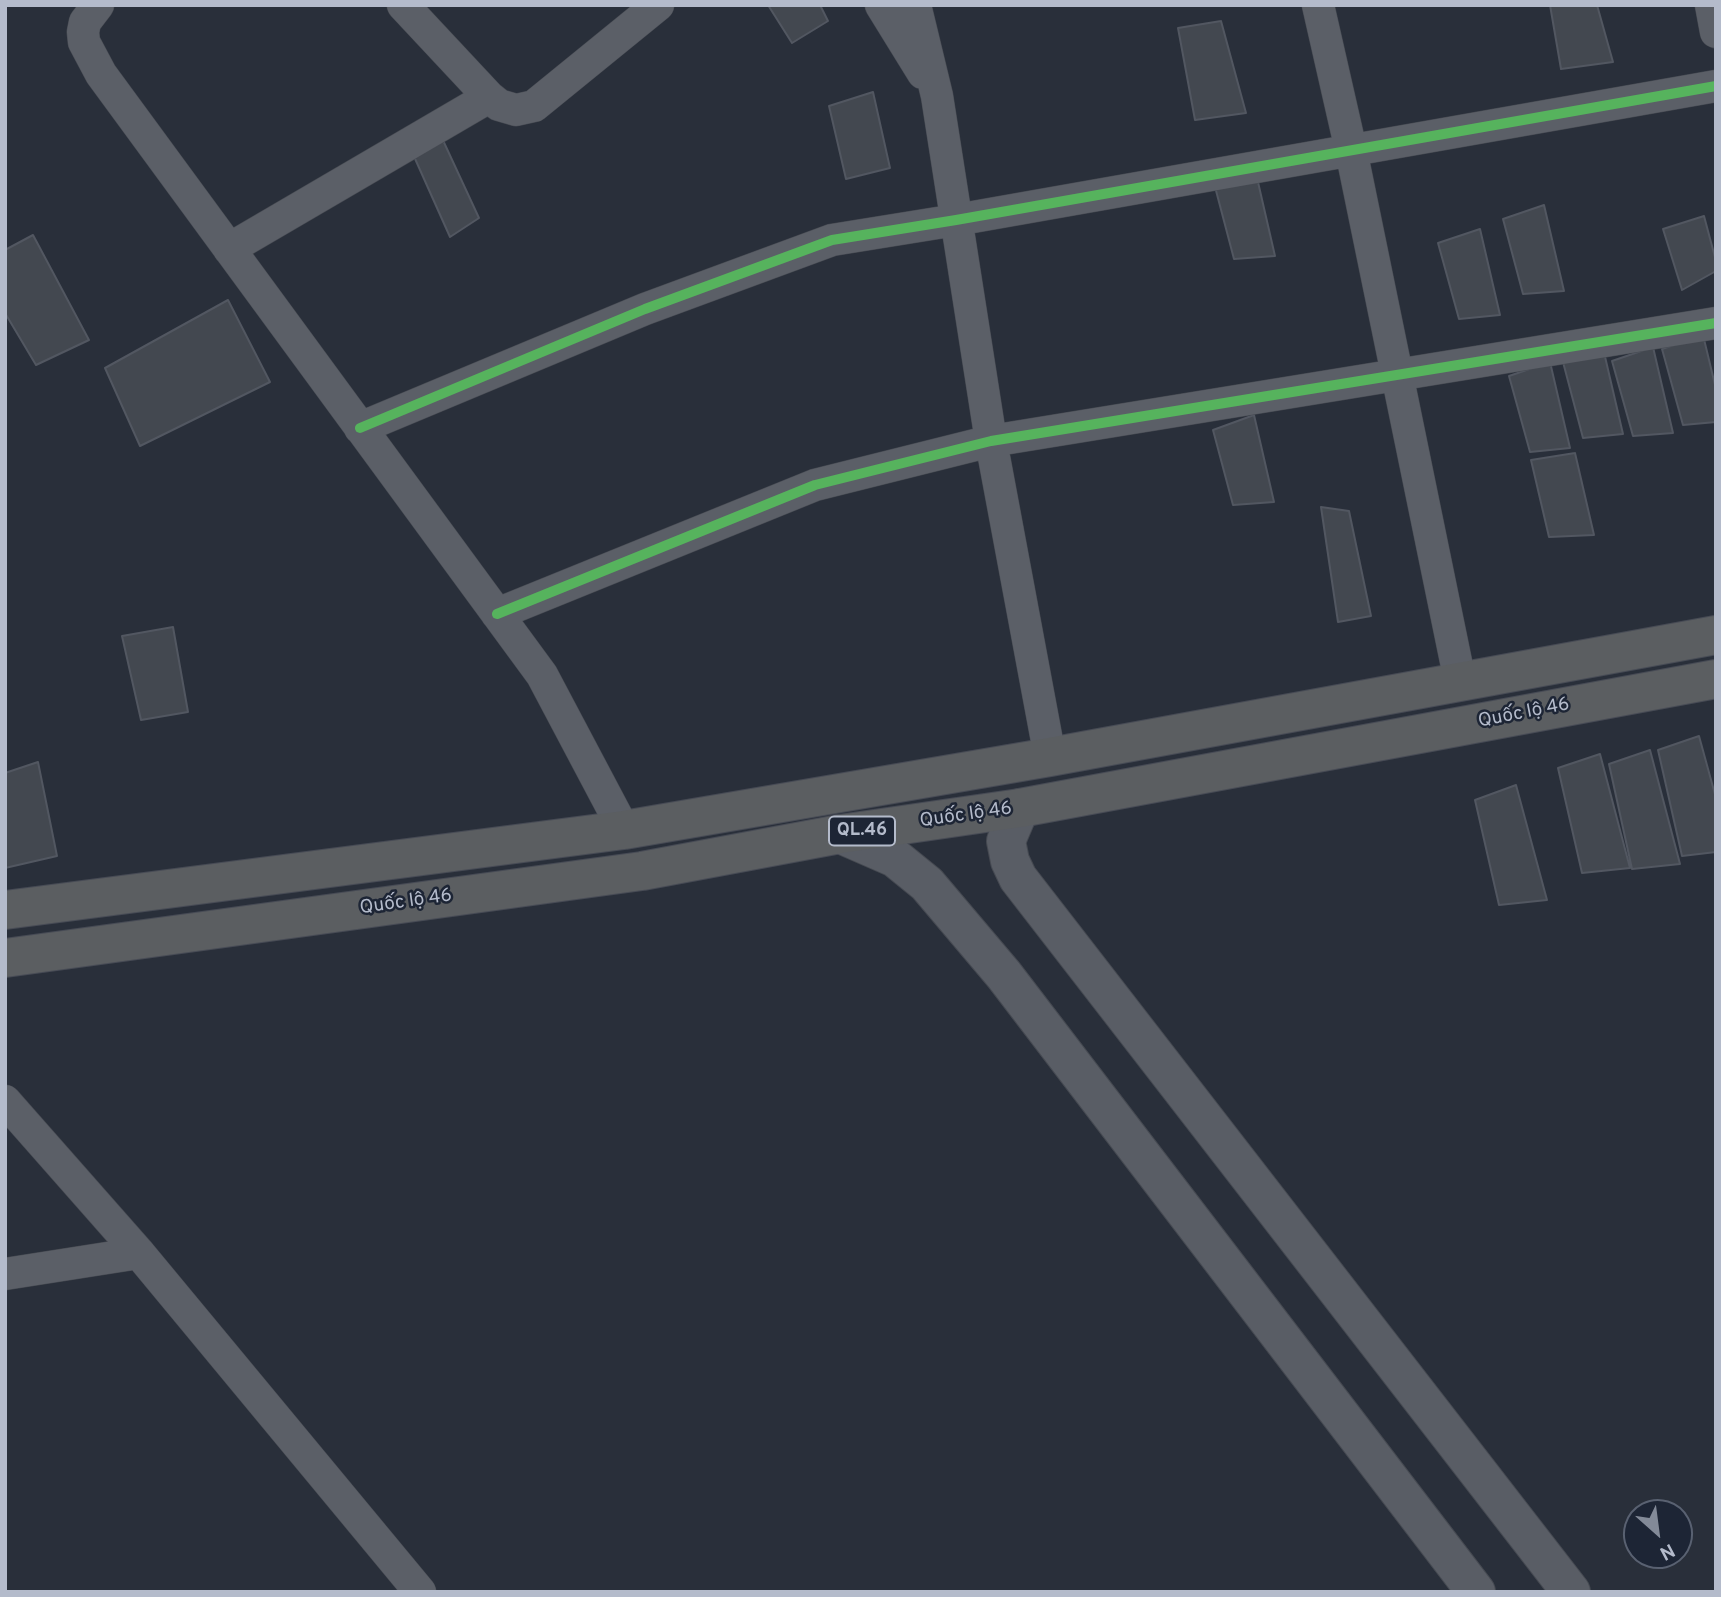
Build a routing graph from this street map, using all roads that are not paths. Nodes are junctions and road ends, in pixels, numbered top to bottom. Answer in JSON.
{"nodes":[{"id":1,"x":98,"y":5,"type":"edge"},
{"id":2,"x":403,"y":5,"type":"edge"},
{"id":3,"x":657,"y":5,"type":"edge"},
{"id":4,"x":881,"y":5,"type":"edge"},
{"id":5,"x":915,"y":5,"type":"edge"},
{"id":6,"x":1318,"y":5,"type":"edge"},
{"id":7,"x":1711,"y":5,"type":"edge"},
{"id":8,"x":1716,"y":32,"type":"edge"},
{"id":9,"x":1716,"y":86,"type":"edge"},
{"id":10,"x":937,"y":96,"type":"junction"},
{"id":11,"x":489,"y":97,"type":"junction"},
{"id":12,"x":1352,"y":150,"type":"junction"},
{"id":13,"x":956,"y":220,"type":"junction"},
{"id":14,"x":229,"y":249,"type":"junction"},
{"id":15,"x":1716,"y":323,"type":"edge"},
{"id":16,"x":1398,"y":374,"type":"junction"},
{"id":17,"x":360,"y":428,"type":"junction"},
{"id":18,"x":990,"y":441,"type":"junction"},
{"id":19,"x":497,"y":614,"type":"junction"},
{"id":20,"x":1716,"y":635,"type":"edge"},
{"id":21,"x":1716,"y":678,"type":"edge"},
{"id":22,"x":1460,"y":681,"type":"junction"},
{"id":23,"x":1050,"y":757,"type":"junction"},
{"id":24,"x":1020,"y":808,"type":"junction"},
{"id":25,"x":624,"y":830,"type":"junction"},
{"id":26,"x":840,"y":834,"type":"junction"},
{"id":27,"x":448,"y":853,"type":"junction"},
{"id":28,"x":452,"y":897,"type":"junction"},
{"id":29,"x":5,"y":910,"type":"edge"},
{"id":30,"x":5,"y":958,"type":"edge"},
{"id":31,"x":5,"y":1101,"type":"edge"},
{"id":32,"x":139,"y":1253,"type":"junction"},
{"id":33,"x":5,"y":1273,"type":"edge"},
{"id":34,"x":420,"y":1592,"type":"edge"},
{"id":35,"x":1476,"y":1592,"type":"edge"},
{"id":36,"x":1570,"y":1592,"type":"edge"}],
"edges":[{"from":1,"to":14,"type":"street"},
{"from":2,"to":11,"type":"street"},
{"from":3,"to":11,"type":"street"},
{"from":4,"to":10,"type":"street"},
{"from":5,"to":10,"type":"street"},
{"from":6,"to":12,"type":"street"},
{"from":7,"to":8,"type":"street"},
{"from":9,"to":12,"type":"street"},
{"from":10,"to":13,"type":"street"},
{"from":11,"to":14,"type":"street"},
{"from":12,"to":13,"type":"street"},
{"from":12,"to":16,"type":"street"},
{"from":13,"to":17,"type":"street"},
{"from":13,"to":18,"type":"street"},
{"from":14,"to":17,"type":"street"},
{"from":15,"to":16,"type":"street"},
{"from":16,"to":18,"type":"street"},
{"from":16,"to":22,"type":"street"},
{"from":17,"to":19,"type":"street"},
{"from":18,"to":19,"type":"street"},
{"from":18,"to":23,"type":"street"},
{"from":19,"to":25,"type":"street"},
{"from":20,"to":22,"type":"highway","number":"QL.46"},
{"from":21,"to":24,"type":"highway","name":"Quốc lộ 46","number":"QL.46"},
{"from":22,"to":23,"type":"highway","number":"QL.46"},
{"from":23,"to":25,"type":"highway","number":"QL.46"},
{"from":24,"to":26,"type":"highway","name":"Quốc lộ 46","number":"QL.46"},
{"from":24,"to":36,"type":"street"},
{"from":25,"to":27,"type":"highway","number":"QL.46"},
{"from":26,"to":28,"type":"highway","name":"Quốc lộ 46","number":"QL.46"},
{"from":26,"to":35,"type":"street"},
{"from":27,"to":28,"type":"highway"},
{"from":27,"to":29,"type":"highway","number":"QL.46"},
{"from":28,"to":30,"type":"highway","name":"Quốc lộ 46","number":"QL.46"},
{"from":31,"to":32,"type":"street"},
{"from":32,"to":33,"type":"street"},
{"from":32,"to":34,"type":"street"}]}
